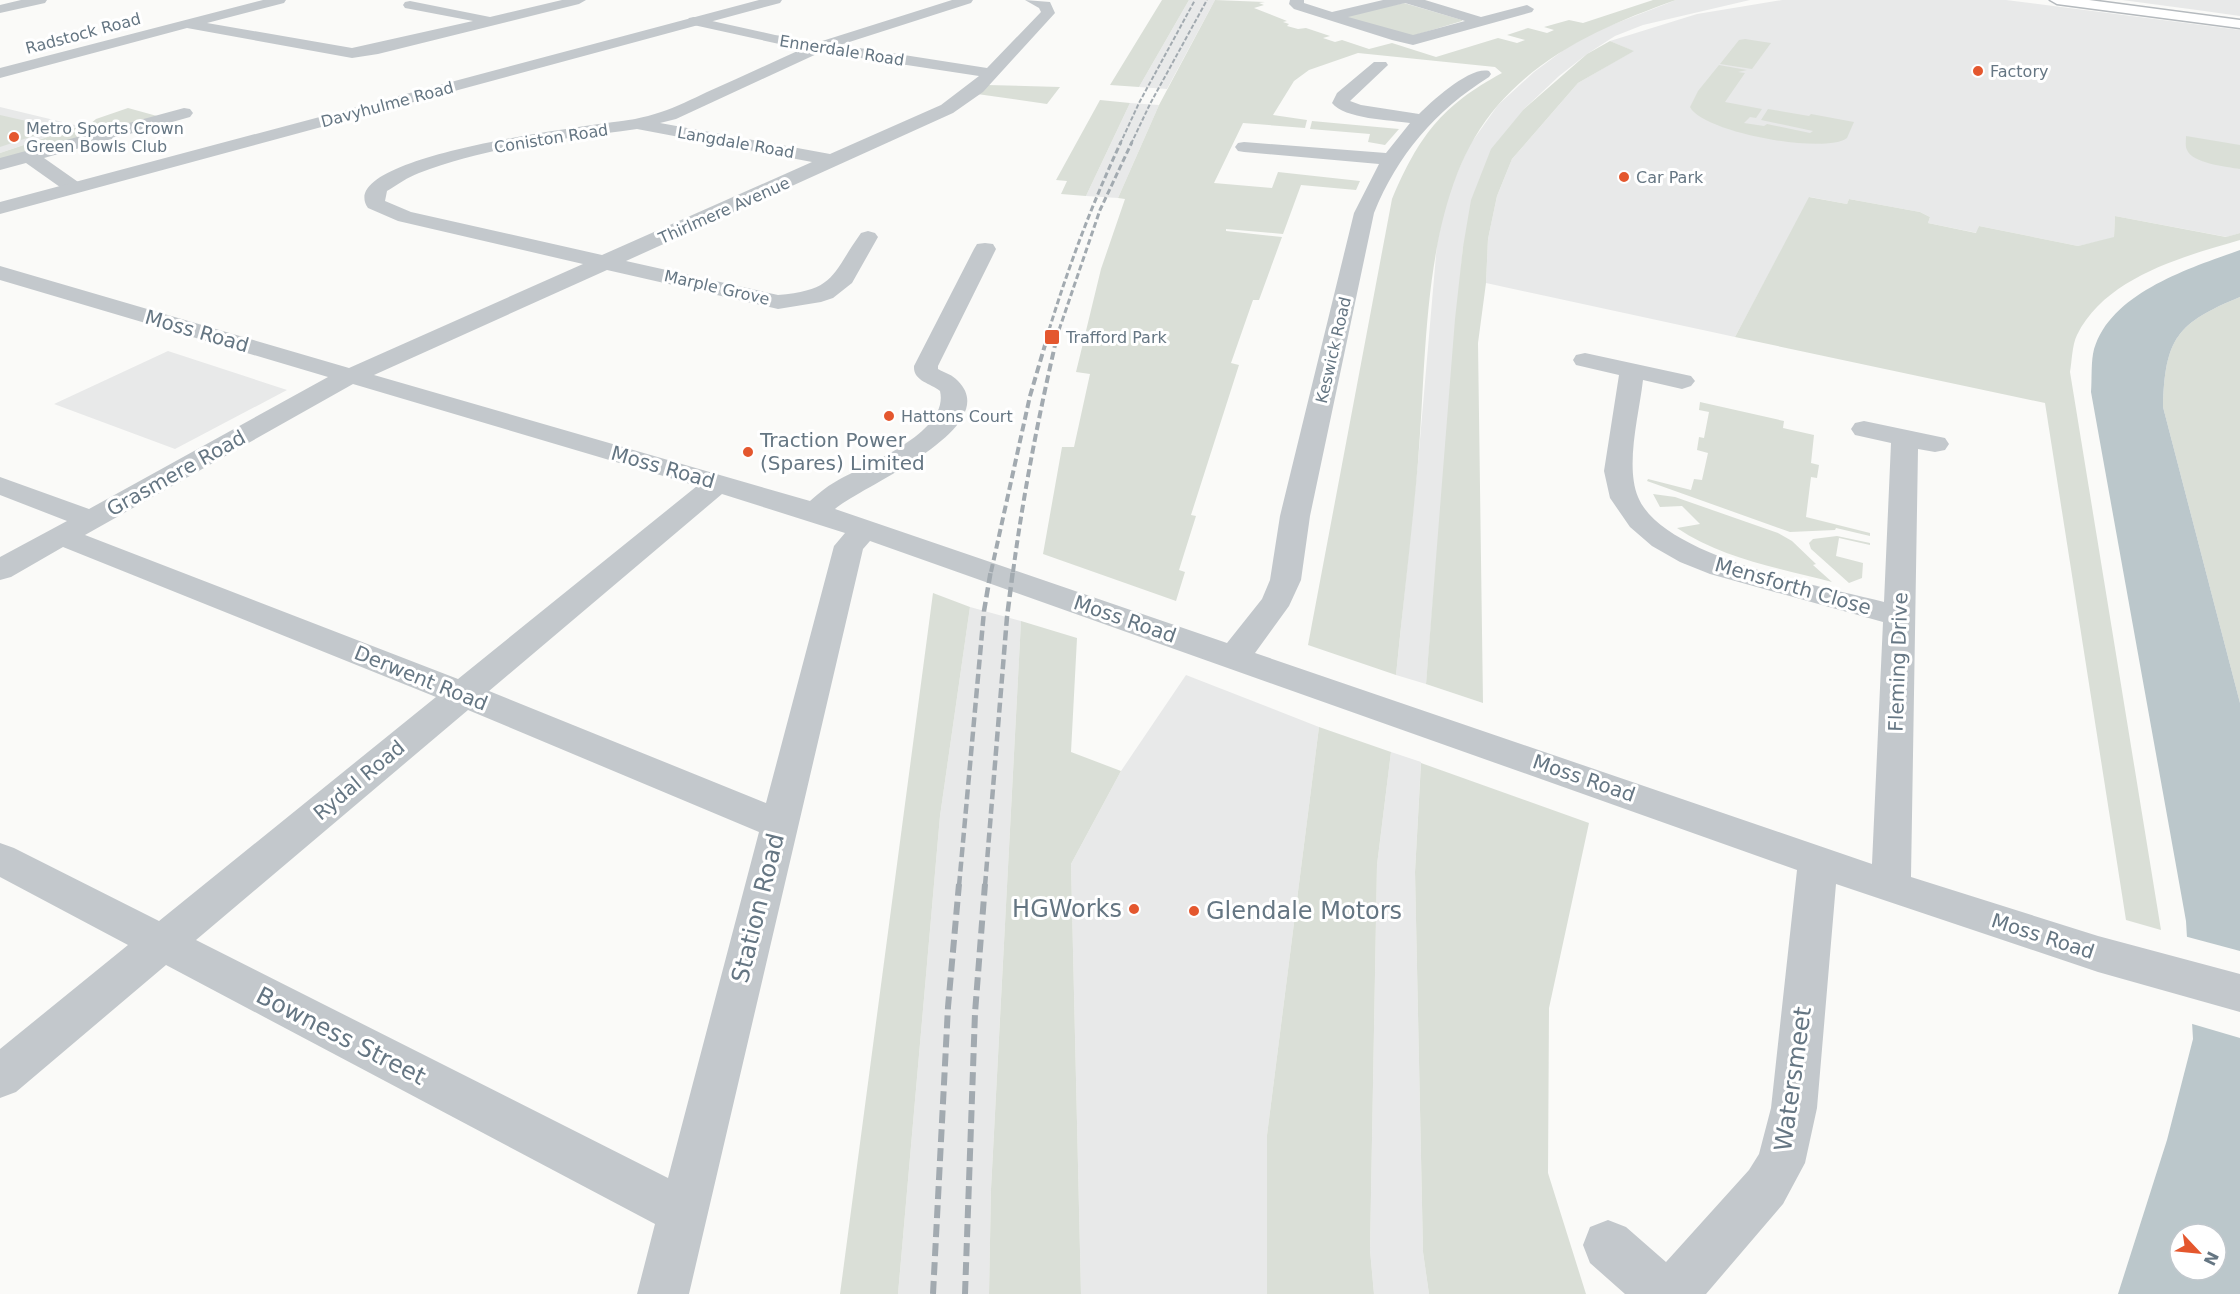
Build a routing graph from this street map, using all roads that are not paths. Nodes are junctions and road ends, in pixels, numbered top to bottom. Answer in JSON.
{"nodes":[{"id":1,"x":40,"y":0,"type":"edge"},
{"id":2,"x":279,"y":0,"type":"edge"},
{"id":3,"x":579,"y":0,"type":"edge"},
{"id":4,"x":775,"y":0,"type":"edge"},
{"id":5,"x":966,"y":0,"type":"edge"},
{"id":6,"x":1032,"y":0,"type":"edge"},
{"id":7,"x":1297,"y":0,"type":"edge"},
{"id":8,"x":1401,"y":0,"type":"edge"},
{"id":9,"x":1410,"y":0,"type":"edge"},
{"id":10,"x":2057,"y":0,"type":"edge"},
{"id":11,"x":410,"y":5,"type":"dead end"},
{"id":12,"x":0,"y":9,"type":"edge"},
{"id":13,"x":1527,"y":9,"type":"dead end"},
{"id":14,"x":1332,"y":16,"type":"junction"},
{"id":15,"x":491,"y":21,"type":"junction"},
{"id":16,"x":694,"y":21,"type":"junction"},
{"id":17,"x":1482,"y":22,"type":"junction"},
{"id":18,"x":187,"y":24,"type":"junction"},
{"id":19,"x":2240,"y":24,"type":"edge"},
{"id":20,"x":819,"y":47,"type":"junction"},
{"id":21,"x":1380,"y":65,"type":"dead end"},
{"id":22,"x":0,"y":73,"type":"edge"},
{"id":23,"x":991,"y":73,"type":"junction"},
{"id":24,"x":1483,"y":75,"type":"dead end"},
{"id":25,"x":1335,"y":84,"type":"dead end"},
{"id":26,"x":1354,"y":87,"type":"junction"},
{"id":27,"x":145,"y":105,"type":"dead end"},
{"id":28,"x":1422,"y":120,"type":"junction"},
{"id":29,"x":637,"y":124,"type":"junction"},
{"id":30,"x":1244,"y":147,"type":"dead end"},
{"id":31,"x":29,"y":156,"type":"junction"},
{"id":32,"x":1389,"y":159,"type":"junction"},
{"id":33,"x":835,"y":161,"type":"junction"},
{"id":34,"x":0,"y":164,"type":"edge"},
{"id":35,"x":74,"y":188,"type":"junction"},
{"id":36,"x":0,"y":208,"type":"edge"},
{"id":37,"x":868,"y":237,"type":"dead end"},
{"id":38,"x":985,"y":249,"type":"dead end"},
{"id":39,"x":608,"y":262,"type":"junction"},
{"id":40,"x":0,"y":273,"type":"edge"},
{"id":41,"x":1585,"y":360,"type":"dead end"},
{"id":42,"x":1632,"y":370,"type":"junction"},
{"id":43,"x":353,"y":376,"type":"junction"},
{"id":44,"x":1683,"y":381,"type":"dead end"},
{"id":45,"x":1864,"y":429,"type":"dead end"},
{"id":46,"x":718,"y":483,"type":"junction"},
{"id":47,"x":0,"y":485,"type":"edge"},
{"id":48,"x":815,"y":512,"type":"junction"},
{"id":49,"x":92,"y":520,"type":"junction"},
{"id":50,"x":866,"y":529,"type":"junction"},
{"id":51,"x":61,"y":536,"type":"junction"},
{"id":52,"x":0,"y":570,"type":"edge"},
{"id":53,"x":1900,"y":616,"type":"junction"},
{"id":54,"x":1234,"y":657,"type":"junction"},
{"id":55,"x":463,"y":694,"type":"junction"},
{"id":56,"x":779,"y":824,"type":"junction"},
{"id":57,"x":0,"y":859,"type":"edge"},
{"id":58,"x":1818,"y":861,"type":"junction"},
{"id":59,"x":1891,"y":886,"type":"junction"},
{"id":60,"x":160,"y":943,"type":"junction"},
{"id":61,"x":2240,"y":993,"type":"edge"},
{"id":62,"x":0,"y":1077,"type":"edge"},
{"id":63,"x":683,"y":1212,"type":"junction"},
{"id":64,"x":1608,"y":1245,"type":"dead end"},
{"id":65,"x":663,"y":1294,"type":"edge"},
{"id":66,"x":1664,"y":1294,"type":"edge"},
{"id":67,"x":1672,"y":1294,"type":"edge"}],
"edges":[{"from":1,"to":12,"type":"street"},
{"from":2,"to":18,"type":"street","name":"Radstock Road"},
{"from":3,"to":15,"type":"street"},
{"from":4,"to":16,"type":"street","name":"Davyhulme Road"},
{"from":5,"to":20,"type":"street","name":"Coniston Road"},
{"from":6,"to":23,"type":"street","name":"Thirlmere Avenue"},
{"from":7,"to":14,"type":"street"},
{"from":8,"to":14,"type":"street"},
{"from":9,"to":17,"type":"street"},
{"from":10,"to":19,"type":"main road"},
{"from":11,"to":15,"type":"street"},
{"from":13,"to":17,"type":"street"},
{"from":14,"to":17,"type":"street"},
{"from":15,"to":18,"type":"street"},
{"from":16,"to":20,"type":"street","name":"Ennerdale Road"},
{"from":16,"to":35,"type":"street","name":"Davyhulme Road"},
{"from":18,"to":22,"type":"street","name":"Radstock Road"},
{"from":20,"to":23,"type":"street","name":"Ennerdale Road"},
{"from":20,"to":29,"type":"street","name":"Coniston Road"},
{"from":21,"to":26,"type":"street"},
{"from":23,"to":33,"type":"street","name":"Thirlmere Avenue"},
{"from":24,"to":28,"type":"street","name":"Keswick Road"},
{"from":25,"to":26,"type":"street"},
{"from":26,"to":28,"type":"street"},
{"from":27,"to":31,"type":"street"},
{"from":28,"to":32,"type":"street","name":"Keswick Road"},
{"from":29,"to":33,"type":"street","name":"Langdale Road"},
{"from":29,"to":39,"type":"street","name":"Coniston Road"},
{"from":30,"to":32,"type":"street"},
{"from":31,"to":34,"type":"street"},
{"from":31,"to":35,"type":"street"},
{"from":32,"to":54,"type":"street","name":"Keswick Road"},
{"from":33,"to":39,"type":"street","name":"Thirlmere Avenue"},
{"from":35,"to":36,"type":"street","name":"Davyhulme Road"},
{"from":37,"to":39,"type":"street","name":"Marple Grove"},
{"from":38,"to":48,"type":"street"},
{"from":39,"to":43,"type":"street","name":"Thirlmere Avenue"},
{"from":40,"to":43,"type":"street","name":"Moss Road"},
{"from":41,"to":42,"type":"street"},
{"from":42,"to":44,"type":"street"},
{"from":42,"to":53,"type":"street","name":"Mensforth Close"},
{"from":43,"to":46,"type":"street","name":"Moss Road"},
{"from":43,"to":49,"type":"street","name":"Grasmere Road"},
{"from":45,"to":53,"type":"street","name":"Fleming Drive"},
{"from":46,"to":48,"type":"street","name":"Moss Road"},
{"from":46,"to":55,"type":"street","name":"Rydal Road"},
{"from":47,"to":49,"type":"street"},
{"from":48,"to":50,"type":"street","name":"Moss Road"},
{"from":49,"to":51,"type":"street","name":"Grasmere Road"},
{"from":50,"to":54,"type":"street","name":"Moss Road"},
{"from":50,"to":56,"type":"street","name":"Station Road"},
{"from":51,"to":52,"type":"street","name":"Grasmere Road"},
{"from":51,"to":55,"type":"street","name":"Derwent Road"},
{"from":53,"to":59,"type":"street","name":"Fleming Drive"},
{"from":54,"to":58,"type":"street","name":"Moss Road"},
{"from":55,"to":56,"type":"street","name":"Derwent Road"},
{"from":55,"to":60,"type":"street","name":"Rydal Road"},
{"from":56,"to":63,"type":"street","name":"Station Road"},
{"from":57,"to":60,"type":"street","name":"Bowness Street"},
{"from":58,"to":59,"type":"street","name":"Moss Road"},
{"from":58,"to":67,"type":"street","name":"Watersmeet"},
{"from":59,"to":61,"type":"street","name":"Moss Road"},
{"from":60,"to":62,"type":"street","name":"Rydal Road"},
{"from":60,"to":63,"type":"street","name":"Bowness Street"},
{"from":63,"to":65,"type":"street","name":"Station Road"},
{"from":64,"to":66,"type":"street"}]}
